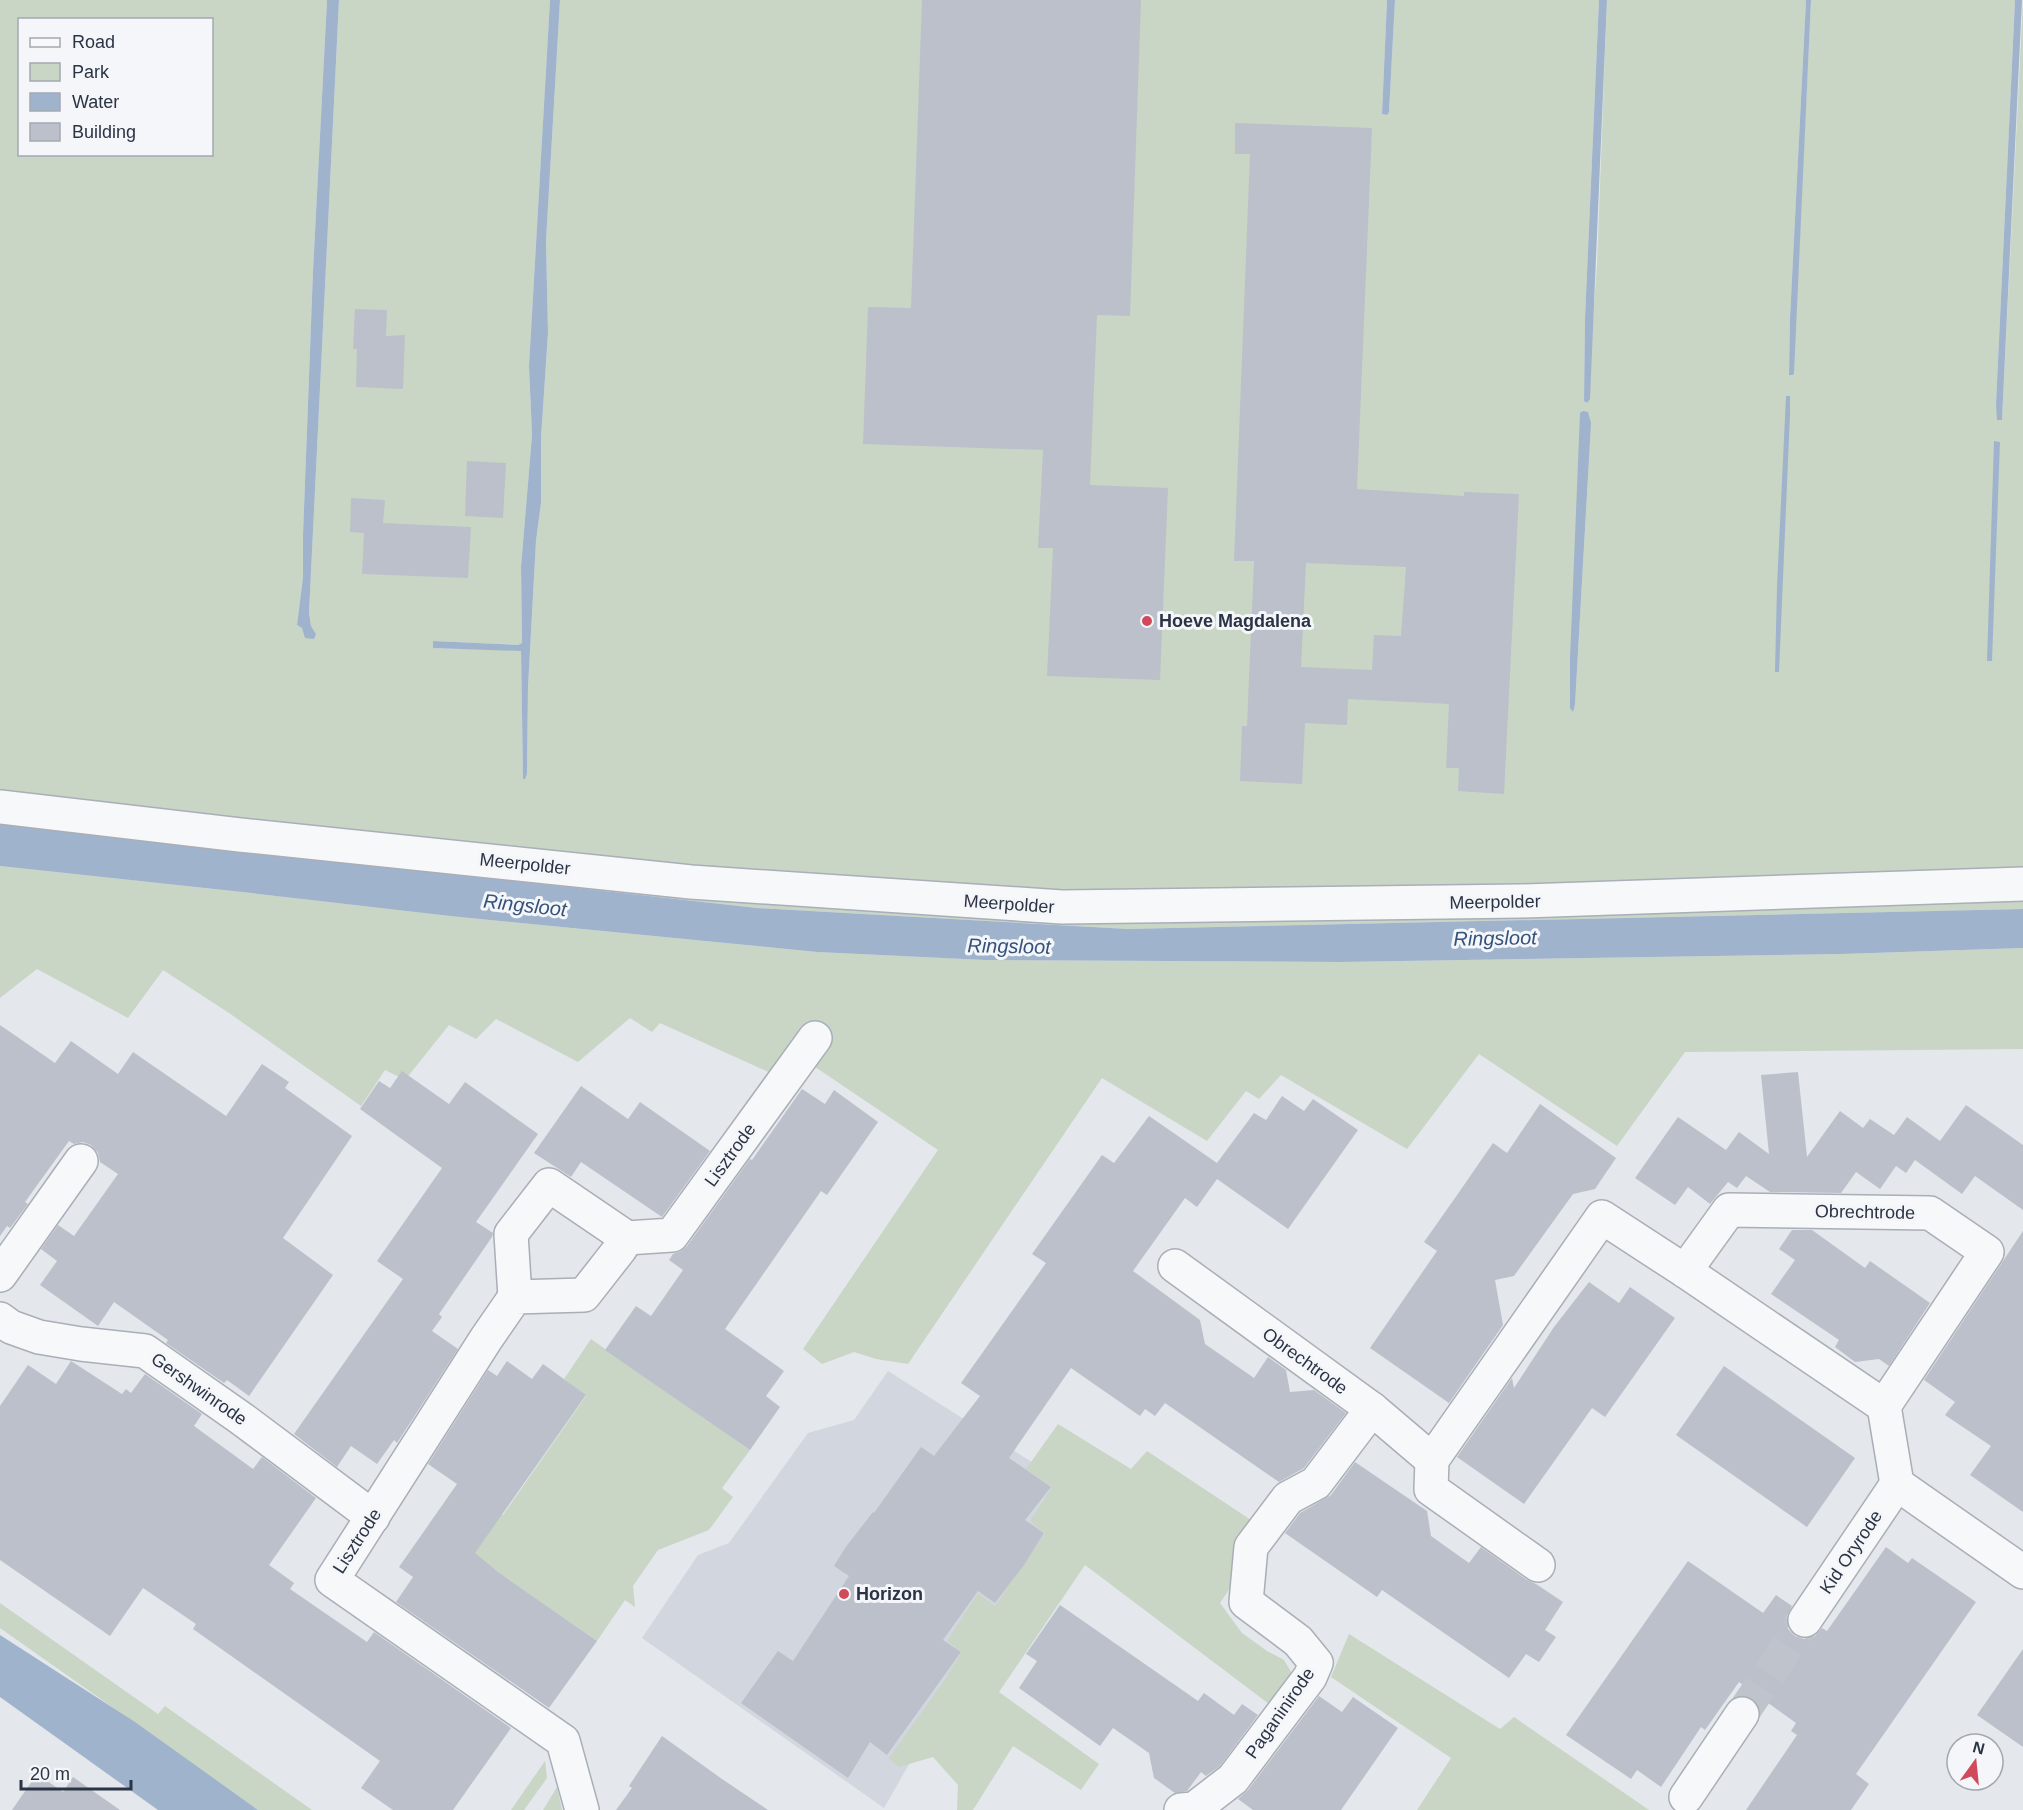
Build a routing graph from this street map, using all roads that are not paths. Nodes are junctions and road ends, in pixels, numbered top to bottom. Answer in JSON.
{"nodes":[{"id":1,"x":0,"y":807,"type":"edge"},
{"id":2,"x":2023,"y":884,"type":"edge"},
{"id":3,"x":815,"y":1038,"type":"dead end"},
{"id":4,"x":81,"y":1161,"type":"dead end"},
{"id":5,"x":627,"y":1238,"type":"junction"},
{"id":6,"x":1175,"y":1266,"type":"dead end"},
{"id":7,"x":1685,"y":1271,"type":"junction"},
{"id":8,"x":0,"y":1275,"type":"edge"},
{"id":9,"x":515,"y":1297,"type":"junction"},
{"id":10,"x":0,"y":1319,"type":"edge"},
{"id":11,"x":1884,"y":1406,"type":"junction"},
{"id":12,"x":1372,"y":1409,"type":"junction"},
{"id":13,"x":1432,"y":1460,"type":"junction"},
{"id":14,"x":1897,"y":1484,"type":"junction"},
{"id":15,"x":373,"y":1517,"type":"junction"},
{"id":16,"x":1538,"y":1565,"type":"dead end"},
{"id":17,"x":2023,"y":1572,"type":"edge"},
{"id":18,"x":1805,"y":1620,"type":"tunnel mouth"},
{"id":19,"x":1742,"y":1714,"type":"tunnel mouth"},
{"id":20,"x":1686,"y":1797,"type":"dead end"},
{"id":21,"x":582,"y":1810,"type":"edge"},
{"id":22,"x":1181,"y":1810,"type":"edge"}],
"edges":[{"from":1,"to":2,"type":"street","name":"Meerpolder"},
{"from":3,"to":5,"type":"street","name":"Lisztrode"},
{"from":4,"to":8,"type":"street"},
{"from":5,"to":9,"type":"street"},
{"from":5,"to":9,"type":"street"},
{"from":6,"to":12,"type":"street","name":"Obrechtrode"},
{"from":7,"to":11,"type":"street"},
{"from":7,"to":11,"type":"street","name":"Obrechtrode"},
{"from":7,"to":13,"type":"street"},
{"from":9,"to":15,"type":"street","name":"Lisztrode"},
{"from":10,"to":15,"type":"street","name":"Gershwinrode"},
{"from":11,"to":14,"type":"street"},
{"from":12,"to":13,"type":"street","name":"Obrechtrode"},
{"from":12,"to":22,"type":"street","name":"Paganinirode"},
{"from":13,"to":16,"type":"street"},
{"from":14,"to":17,"type":"street"},
{"from":14,"to":18,"type":"street","name":"Kid Oryrode"},
{"from":15,"to":21,"type":"street","name":"Lisztrode"},
{"from":19,"to":20,"type":"street"}]}
